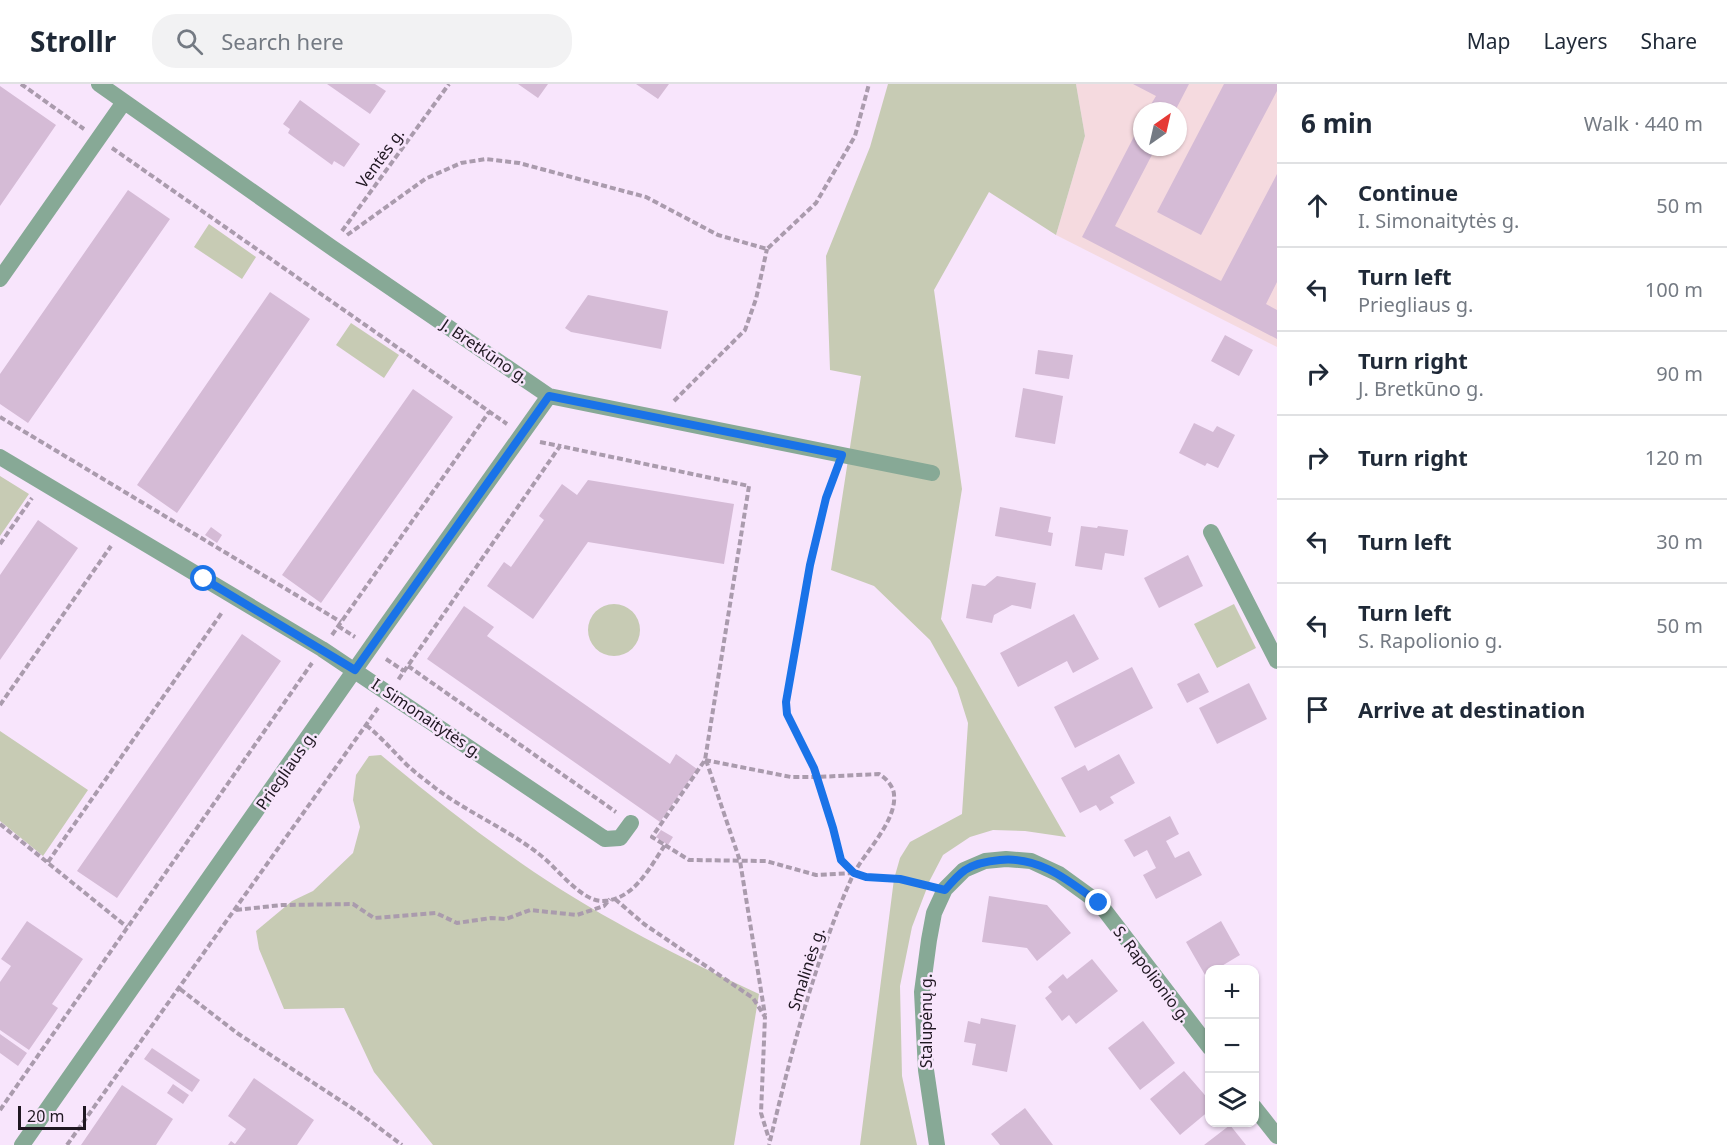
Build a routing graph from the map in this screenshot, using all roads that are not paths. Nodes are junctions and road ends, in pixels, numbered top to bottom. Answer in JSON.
{"nodes":[{"id":1,"x":99,"y":84,"type":"edge"},
{"id":2,"x":124,"y":102,"type":"junction"},
{"id":3,"x":0,"y":279,"type":"edge"},
{"id":4,"x":549,"y":396,"type":"junction"},
{"id":5,"x":0,"y":457,"type":"edge"},
{"id":6,"x":932,"y":473,"type":"dead end"},
{"id":7,"x":1211,"y":532,"type":"dead end"},
{"id":8,"x":1277,"y":661,"type":"edge"},
{"id":9,"x":355,"y":670,"type":"junction"},
{"id":10,"x":632,"y":823,"type":"road end"},
{"id":11,"x":964,"y":870,"type":"joint"},
{"id":12,"x":1205,"y":1043,"type":"edge"},
{"id":13,"x":1259,"y":1113,"type":"edge"},
{"id":14,"x":1277,"y":1136,"type":"edge"},
{"id":15,"x":22,"y":1145,"type":"edge"},
{"id":16,"x":937,"y":1145,"type":"edge"}],
"edges":[{"from":1,"to":2,"type":"street","name":"J. Bretkūno g."},
{"from":2,"to":3,"type":"street"},
{"from":2,"to":4,"type":"street","name":"J. Bretkūno g."},
{"from":4,"to":6,"type":"street","name":"J. Bretkūno g."},
{"from":4,"to":9,"type":"street","name":"Priegliaus g."},
{"from":5,"to":9,"type":"street","name":"I. Simonaitytės g."},
{"from":7,"to":8,"type":"street"},
{"from":9,"to":10,"type":"street","name":"I. Simonaitytės g."},
{"from":9,"to":15,"type":"street","name":"Priegliaus g."},
{"from":11,"to":12,"type":"street","name":"S. Rapolionio g."},
{"from":11,"to":16,"type":"street","name":"Stalupėnų g."},
{"from":13,"to":14,"type":"street"}]}
